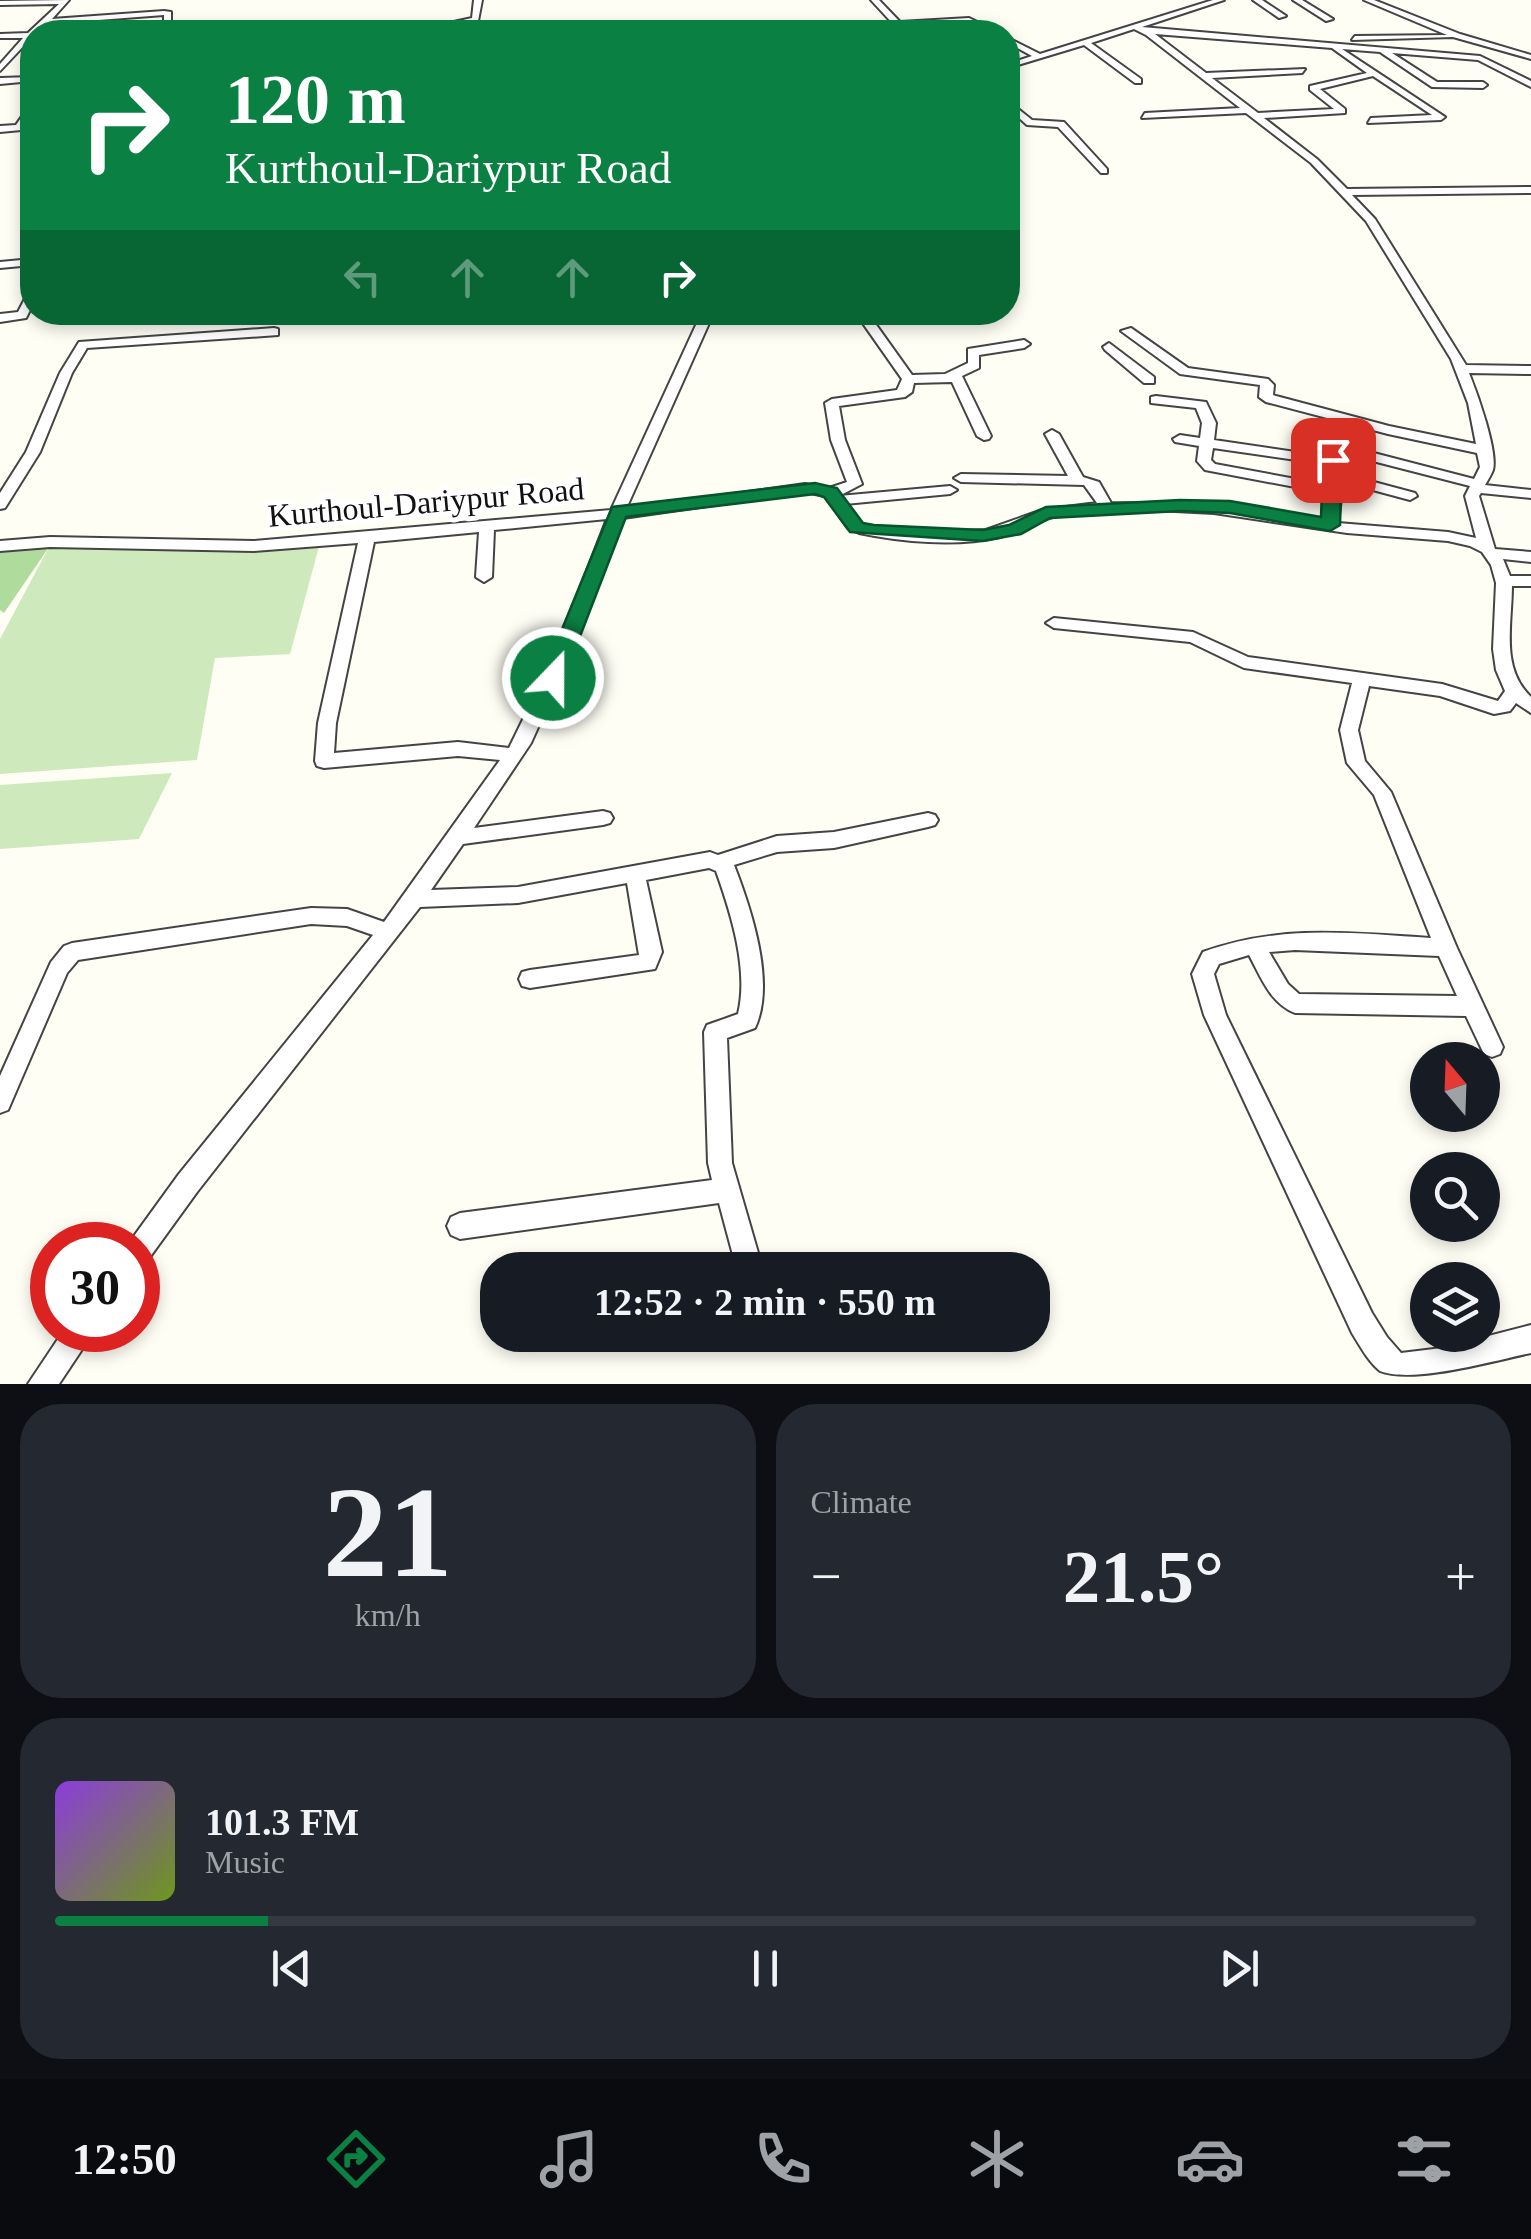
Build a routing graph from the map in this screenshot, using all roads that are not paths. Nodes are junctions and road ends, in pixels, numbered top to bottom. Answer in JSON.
{"nodes":[{"id":1,"x":874,"y":0,"type":"edge"},
{"id":2,"x":1220,"y":0,"type":"edge"},
{"id":3,"x":1257,"y":0,"type":"edge"},
{"id":4,"x":1297,"y":0,"type":"edge"},
{"id":5,"x":1368,"y":0,"type":"edge"},
{"id":6,"x":69,"y":1,"type":"edge"},
{"id":7,"x":0,"y":3,"type":"edge"},
{"id":8,"x":1172,"y":5,"type":"dead end"},
{"id":9,"x":1184,"y":11,"type":"junction"},
{"id":10,"x":1282,"y":16,"type":"dead end"},
{"id":11,"x":1329,"y":19,"type":"dead end"},
{"id":12,"x":45,"y":20,"type":"edge"},
{"id":13,"x":69,"y":20,"type":"edge"},
{"id":14,"x":167,"y":20,"type":"dead end"},
{"id":15,"x":894,"y":20,"type":"edge"},
{"id":16,"x":1140,"y":28,"type":"junction"},
{"id":17,"x":1457,"y":36,"type":"junction"},
{"id":18,"x":1084,"y":41,"type":"junction"},
{"id":19,"x":1020,"y":46,"type":"edge"},
{"id":20,"x":20,"y":47,"type":"edge"},
{"id":21,"x":1329,"y":47,"type":"junction"},
{"id":22,"x":1383,"y":51,"type":"junction"},
{"id":23,"x":1508,"y":53,"type":"junction"},
{"id":24,"x":1038,"y":56,"type":"junction"},
{"id":25,"x":1531,"y":56,"type":"edge"},
{"id":26,"x":1483,"y":59,"type":"junction"},
{"id":27,"x":1020,"y":62,"type":"edge"},
{"id":28,"x":0,"y":70,"type":"edge"},
{"id":29,"x":1302,"y":71,"type":"dead end"},
{"id":30,"x":1372,"y":74,"type":"junction"},
{"id":31,"x":1201,"y":76,"type":"junction"},
{"id":32,"x":1138,"y":81,"type":"dead end"},
{"id":33,"x":1531,"y":84,"type":"edge"},
{"id":34,"x":1483,"y":85,"type":"dead end"},
{"id":35,"x":1250,"y":113,"type":"junction"},
{"id":36,"x":1020,"y":114,"type":"edge"},
{"id":37,"x":1145,"y":116,"type":"dead end"},
{"id":38,"x":1372,"y":120,"type":"dead end"},
{"id":39,"x":19,"y":127,"type":"edge"},
{"id":40,"x":0,"y":129,"type":"edge"},
{"id":41,"x":1104,"y":171,"type":"dead end"},
{"id":42,"x":1531,"y":190,"type":"edge"},
{"id":43,"x":1344,"y":192,"type":"junction"},
{"id":44,"x":702,"y":325,"type":"edge"},
{"id":45,"x":870,"y":325,"type":"edge"},
{"id":46,"x":1127,"y":331,"type":"dead end"},
{"id":47,"x":274,"y":332,"type":"dead end"},
{"id":48,"x":1024,"y":344,"type":"dead end"},
{"id":49,"x":1109,"y":347,"type":"dead end"},
{"id":50,"x":1461,"y":368,"type":"junction"},
{"id":51,"x":1531,"y":370,"type":"edge"},
{"id":52,"x":1184,"y":371,"type":"junction"},
{"id":53,"x":950,"y":376,"type":"junction"},
{"id":54,"x":908,"y":379,"type":"junction"},
{"id":55,"x":1156,"y":400,"type":"dead end"},
{"id":56,"x":1052,"y":434,"type":"dead end"},
{"id":57,"x":984,"y":436,"type":"dead end"},
{"id":58,"x":1180,"y":439,"type":"dead end"},
{"id":59,"x":1206,"y":442,"type":"junction"},
{"id":60,"x":1485,"y":450,"type":"junction"},
{"id":61,"x":1366,"y":455,"type":"dead end"},
{"id":62,"x":1078,"y":481,"type":"junction"},
{"id":63,"x":1041,"y":482,"type":"junction"},
{"id":64,"x":1334,"y":483,"type":"junction"},
{"id":65,"x":1477,"y":486,"type":"junction"},
{"id":66,"x":1531,"y":494,"type":"edge"},
{"id":67,"x":834,"y":496,"type":"junction"},
{"id":68,"x":1410,"y":496,"type":"dead end"},
{"id":69,"x":0,"y":505,"type":"edge"},
{"id":70,"x":1108,"y":510,"type":"junction"},
{"id":71,"x":618,"y":511,"type":"junction"},
{"id":72,"x":1046,"y":513,"type":"junction"},
{"id":73,"x":488,"y":524,"type":"junction"},
{"id":74,"x":1330,"y":525,"type":"junction"},
{"id":75,"x":367,"y":538,"type":"junction"},
{"id":76,"x":0,"y":546,"type":"edge"},
{"id":77,"x":1490,"y":551,"type":"junction"},
{"id":78,"x":1531,"y":557,"type":"edge"},
{"id":79,"x":484,"y":576,"type":"dead end"},
{"id":80,"x":1505,"y":581,"type":"junction"},
{"id":81,"x":1531,"y":581,"type":"edge"},
{"id":82,"x":1054,"y":623,"type":"dead end"},
{"id":83,"x":1362,"y":680,"type":"junction"},
{"id":84,"x":1526,"y":704,"type":"edge"},
{"id":85,"x":515,"y":755,"type":"junction"},
{"id":86,"x":603,"y":818,"type":"dead end"},
{"id":87,"x":928,"y":820,"type":"dead end"},
{"id":88,"x":460,"y":837,"type":"junction"},
{"id":89,"x":720,"y":862,"type":"junction"},
{"id":90,"x":636,"y":874,"type":"junction"},
{"id":91,"x":414,"y":899,"type":"junction"},
{"id":92,"x":386,"y":931,"type":"junction"},
{"id":93,"x":1255,"y":946,"type":"junction"},
{"id":94,"x":1446,"y":948,"type":"junction"},
{"id":95,"x":530,"y":979,"type":"dead end"},
{"id":96,"x":1472,"y":1006,"type":"junction"},
{"id":97,"x":1490,"y":1042,"type":"edge"},
{"id":98,"x":0,"y":1102,"type":"edge"},
{"id":99,"x":727,"y":1190,"type":"junction"},
{"id":100,"x":160,"y":1224,"type":"edge"},
{"id":101,"x":460,"y":1226,"type":"dead end"},
{"id":102,"x":745,"y":1252,"type":"edge"},
{"id":103,"x":1531,"y":1338,"type":"edge"},
{"id":104,"x":65,"y":1352,"type":"edge"},
{"id":105,"x":42,"y":1384,"type":"edge"}],
"edges":[{"from":1,"to":15,"type":"street"},
{"from":2,"to":9,"type":"street"},
{"from":3,"to":10,"type":"street"},
{"from":4,"to":11,"type":"street"},
{"from":5,"to":17,"type":"street"},
{"from":6,"to":7,"type":"street"},
{"from":6,"to":12,"type":"street"},
{"from":8,"to":9,"type":"street"},
{"from":9,"to":16,"type":"street"},
{"from":13,"to":14,"type":"street"},
{"from":16,"to":18,"type":"street"},
{"from":16,"to":21,"type":"street"},
{"from":16,"to":31,"type":"street"},
{"from":17,"to":21,"type":"street"},
{"from":17,"to":23,"type":"street"},
{"from":18,"to":24,"type":"street"},
{"from":18,"to":32,"type":"street"},
{"from":19,"to":24,"type":"street"},
{"from":20,"to":28,"type":"street"},
{"from":21,"to":22,"type":"street"},
{"from":21,"to":30,"type":"street"},
{"from":22,"to":26,"type":"street"},
{"from":22,"to":34,"type":"street"},
{"from":23,"to":25,"type":"street"},
{"from":23,"to":26,"type":"street"},
{"from":24,"to":27,"type":"street"},
{"from":26,"to":33,"type":"street"},
{"from":29,"to":31,"type":"street"},
{"from":30,"to":35,"type":"street"},
{"from":30,"to":38,"type":"street"},
{"from":31,"to":35,"type":"street"},
{"from":35,"to":37,"type":"street"},
{"from":35,"to":43,"type":"street"},
{"from":36,"to":41,"type":"street"},
{"from":39,"to":40,"type":"street"},
{"from":42,"to":43,"type":"street"},
{"from":43,"to":50,"type":"street"},
{"from":44,"to":71,"type":"street"},
{"from":45,"to":54,"type":"street"},
{"from":46,"to":52,"type":"street"},
{"from":47,"to":69,"type":"street"},
{"from":48,"to":53,"type":"street"},
{"from":49,"to":52,"type":"street"},
{"from":50,"to":51,"type":"street"},
{"from":50,"to":60,"type":"street"},
{"from":52,"to":60,"type":"street"},
{"from":53,"to":54,"type":"street"},
{"from":53,"to":57,"type":"street"},
{"from":54,"to":67,"type":"street"},
{"from":55,"to":59,"type":"street"},
{"from":56,"to":62,"type":"street"},
{"from":58,"to":59,"type":"street"},
{"from":59,"to":64,"type":"street"},
{"from":59,"to":64,"type":"street"},
{"from":60,"to":65,"type":"street"},
{"from":61,"to":65,"type":"street"},
{"from":62,"to":63,"type":"street","name":"Kurthoul-Dariypur Road"},
{"from":62,"to":70,"type":"street"},
{"from":63,"to":67,"type":"street","name":"Kurthoul-Dariypur Road"},
{"from":63,"to":72,"type":"street"},
{"from":64,"to":68,"type":"street"},
{"from":64,"to":74,"type":"street"},
{"from":65,"to":66,"type":"street"},
{"from":65,"to":77,"type":"street"},
{"from":67,"to":71,"type":"street","name":"Kurthoul-Dariypur Road"},
{"from":67,"to":72,"type":"street"},
{"from":70,"to":72,"type":"street"},
{"from":70,"to":74,"type":"street"},
{"from":71,"to":73,"type":"street","name":"Kurthoul-Dariypur Road"},
{"from":71,"to":85,"type":"street"},
{"from":73,"to":75,"type":"street","name":"Kurthoul-Dariypur Road"},
{"from":73,"to":79,"type":"street"},
{"from":74,"to":77,"type":"street"},
{"from":75,"to":76,"type":"street","name":"Kurthoul-Dariypur Road"},
{"from":75,"to":85,"type":"street"},
{"from":77,"to":78,"type":"street"},
{"from":77,"to":80,"type":"street"},
{"from":80,"to":81,"type":"street"},
{"from":80,"to":84,"type":"street"},
{"from":82,"to":83,"type":"street"},
{"from":83,"to":84,"type":"street"},
{"from":83,"to":94,"type":"street"},
{"from":85,"to":88,"type":"street"},
{"from":86,"to":88,"type":"street"},
{"from":87,"to":89,"type":"street"},
{"from":88,"to":91,"type":"street"},
{"from":89,"to":90,"type":"street"},
{"from":89,"to":99,"type":"street"},
{"from":90,"to":91,"type":"street"},
{"from":90,"to":95,"type":"street"},
{"from":91,"to":92,"type":"street"},
{"from":92,"to":98,"type":"street"},
{"from":92,"to":100,"type":"street"},
{"from":93,"to":94,"type":"street"},
{"from":93,"to":96,"type":"street"},
{"from":93,"to":103,"type":"street"},
{"from":94,"to":96,"type":"street"},
{"from":96,"to":97,"type":"street"},
{"from":99,"to":101,"type":"street"},
{"from":99,"to":102,"type":"street"},
{"from":104,"to":105,"type":"street"}]}
